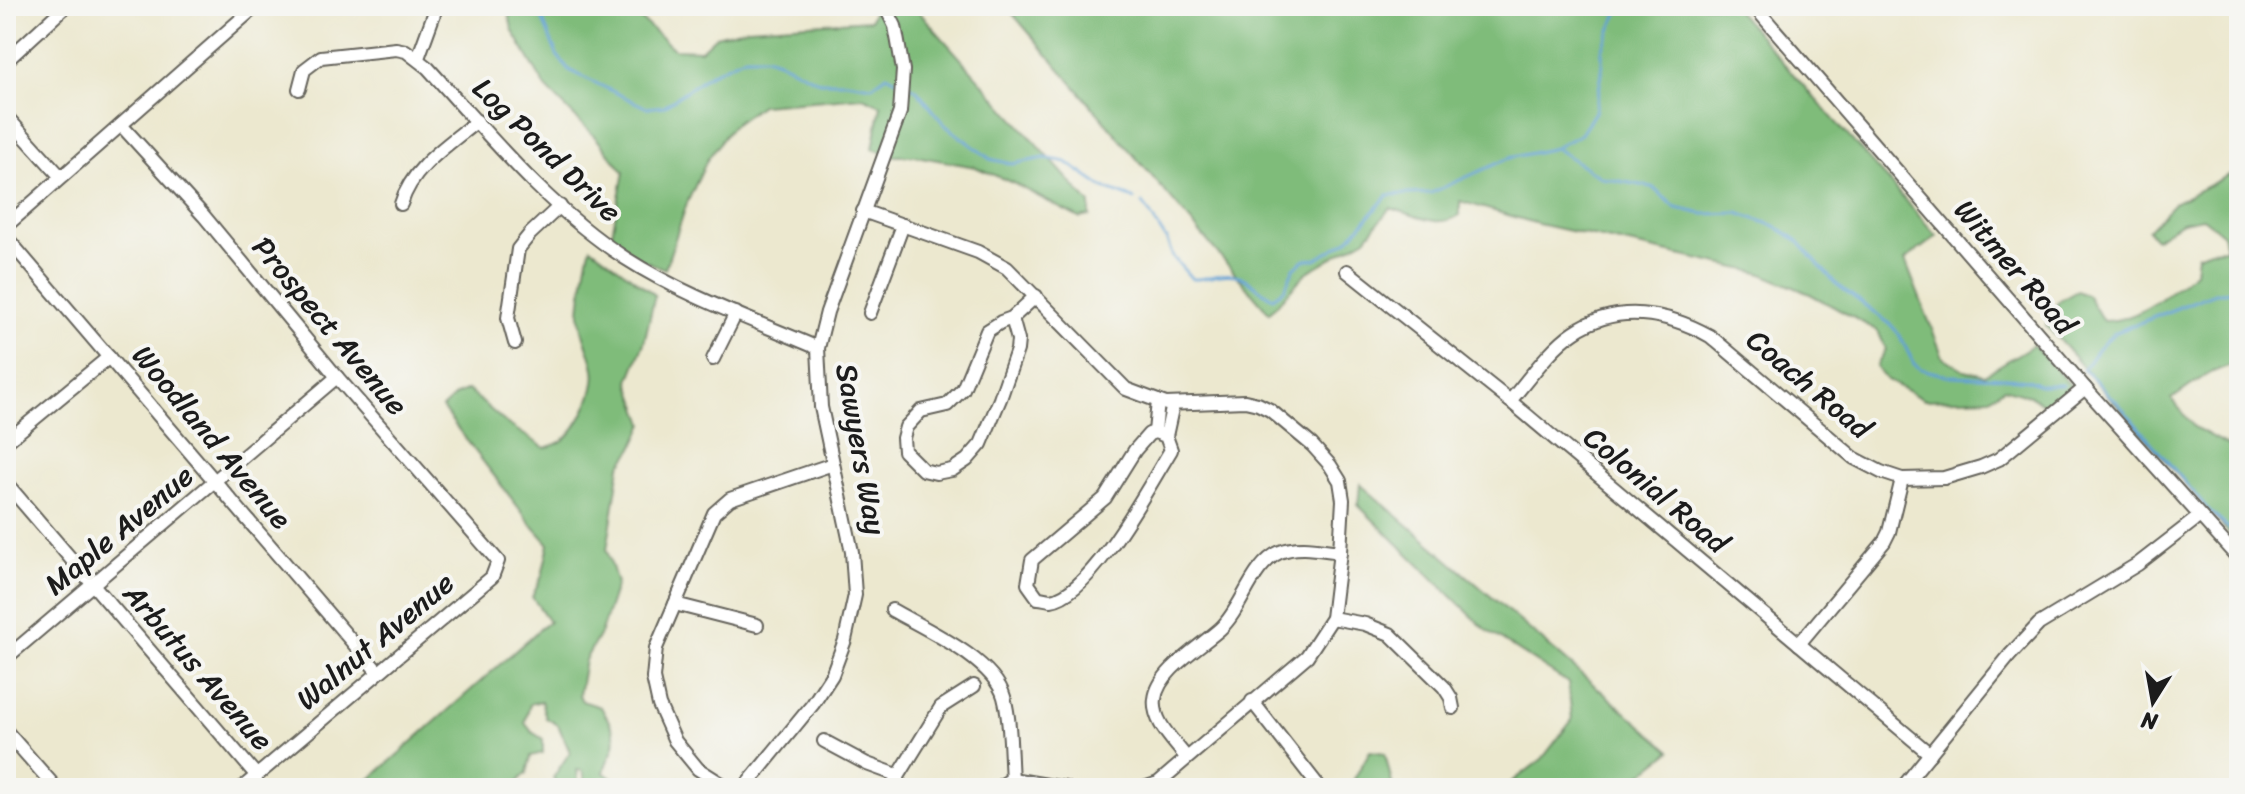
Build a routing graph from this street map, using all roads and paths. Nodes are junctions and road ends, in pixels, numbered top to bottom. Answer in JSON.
{"nodes":[{"id":1,"x":66,"y":6,"type":"edge"},
{"id":2,"x":256,"y":6,"type":"edge"},
{"id":3,"x":885,"y":6,"type":"edge"},
{"id":4,"x":1754,"y":6,"type":"edge"},
{"id":5,"x":434,"y":14,"type":"dead end"},
{"id":6,"x":418,"y":58,"type":"junction"},
{"id":7,"x":6,"y":61,"type":"edge"},
{"id":8,"x":299,"y":89,"type":"dead end"},
{"id":9,"x":6,"y":116,"type":"edge"},
{"id":10,"x":477,"y":121,"type":"junction"},
{"id":11,"x":121,"y":125,"type":"junction"},
{"id":12,"x":61,"y":177,"type":"junction"},
{"id":13,"x":401,"y":204,"type":"dead end"},
{"id":14,"x":560,"y":206,"type":"junction"},
{"id":15,"x":863,"y":211,"type":"junction"},
{"id":16,"x":903,"y":225,"type":"junction"},
{"id":17,"x":6,"y":226,"type":"edge"},
{"id":18,"x":6,"y":237,"type":"edge"},
{"id":19,"x":1347,"y":271,"type":"dead end"},
{"id":20,"x":1036,"y":296,"type":"junction"},
{"id":21,"x":736,"y":313,"type":"junction"},
{"id":22,"x":870,"y":313,"type":"dead end"},
{"id":23,"x":1012,"y":318,"type":"junction"},
{"id":24,"x":515,"y":343,"type":"dead end"},
{"id":25,"x":818,"y":348,"type":"junction"},
{"id":26,"x":109,"y":357,"type":"junction"},
{"id":27,"x":713,"y":359,"type":"dead end"},
{"id":28,"x":337,"y":377,"type":"junction"},
{"id":29,"x":2085,"y":388,"type":"junction"},
{"id":30,"x":1158,"y":401,"type":"junction"},
{"id":31,"x":1510,"y":401,"type":"junction"},
{"id":32,"x":1173,"y":404,"type":"junction"},
{"id":33,"x":1160,"y":434,"type":"junction"},
{"id":34,"x":6,"y":442,"type":"edge"},
{"id":35,"x":833,"y":464,"type":"junction"},
{"id":36,"x":1902,"y":479,"type":"junction"},
{"id":37,"x":6,"y":483,"type":"edge"},
{"id":38,"x":215,"y":483,"type":"junction"},
{"id":39,"x":2200,"y":516,"type":"junction"},
{"id":40,"x":1340,"y":552,"type":"junction"},
{"id":41,"x":2239,"y":559,"type":"edge"},
{"id":42,"x":498,"y":561,"type":"joint"},
{"id":43,"x":94,"y":585,"type":"junction"},
{"id":44,"x":675,"y":604,"type":"junction"},
{"id":45,"x":892,"y":610,"type":"dead end"},
{"id":46,"x":1332,"y":618,"type":"junction"},
{"id":47,"x":757,"y":625,"type":"dead end"},
{"id":48,"x":1799,"y":644,"type":"junction"},
{"id":49,"x":6,"y":658,"type":"edge"},
{"id":50,"x":378,"y":672,"type":"junction"},
{"id":51,"x":974,"y":686,"type":"dead end"},
{"id":52,"x":1252,"y":701,"type":"junction"},
{"id":53,"x":1453,"y":708,"type":"dead end"},
{"id":54,"x":6,"y":731,"type":"edge"},
{"id":55,"x":824,"y":741,"type":"dead end"},
{"id":56,"x":1930,"y":754,"type":"junction"},
{"id":57,"x":1185,"y":756,"type":"junction"},
{"id":58,"x":897,"y":775,"type":"junction"},
{"id":59,"x":257,"y":776,"type":"junction"},
{"id":60,"x":1012,"y":779,"type":"junction"},
{"id":61,"x":1160,"y":785,"type":"edge"},
{"id":62,"x":56,"y":788,"type":"edge"},
{"id":63,"x":242,"y":788,"type":"edge"},
{"id":64,"x":728,"y":788,"type":"edge"},
{"id":65,"x":744,"y":788,"type":"edge"},
{"id":66,"x":891,"y":788,"type":"edge"},
{"id":67,"x":997,"y":788,"type":"edge"},
{"id":68,"x":1065,"y":788,"type":"edge"},
{"id":69,"x":1144,"y":788,"type":"edge"},
{"id":70,"x":1320,"y":788,"type":"edge"},
{"id":71,"x":1902,"y":788,"type":"edge"}],
"edges":[{"from":1,"to":7,"type":"street"},
{"from":2,"to":11,"type":"street"},
{"from":3,"to":15,"type":"street","name":"Sawyers Way"},
{"from":4,"to":29,"type":"street","name":"Witmer Road"},
{"from":5,"to":6,"type":"street"},
{"from":6,"to":8,"type":"street"},
{"from":6,"to":10,"type":"street","name":"Log Pond Drive"},
{"from":9,"to":12,"type":"street"},
{"from":10,"to":13,"type":"street"},
{"from":10,"to":14,"type":"street","name":"Log Pond Drive"},
{"from":11,"to":12,"type":"street"},
{"from":11,"to":28,"type":"street","name":"Prospect Avenue"},
{"from":12,"to":17,"type":"street"},
{"from":14,"to":21,"type":"street","name":"Log Pond Drive"},
{"from":14,"to":24,"type":"street"},
{"from":15,"to":16,"type":"street"},
{"from":15,"to":25,"type":"street","name":"Sawyers Way"},
{"from":16,"to":20,"type":"street"},
{"from":16,"to":22,"type":"street"},
{"from":18,"to":26,"type":"street","name":"Woodland Avenue"},
{"from":19,"to":31,"type":"street","name":"Colonial Road"},
{"from":20,"to":23,"type":"street"},
{"from":20,"to":30,"type":"street"},
{"from":21,"to":25,"type":"street","name":"Log Pond Drive"},
{"from":21,"to":27,"type":"street"},
{"from":23,"to":23,"type":"street"},
{"from":25,"to":35,"type":"street","name":"Sawyers Way"},
{"from":26,"to":34,"type":"street"},
{"from":26,"to":38,"type":"street","name":"Woodland Avenue"},
{"from":28,"to":38,"type":"street","name":"Maple Avenue"},
{"from":28,"to":42,"type":"street","name":"Prospect Avenue"},
{"from":29,"to":36,"type":"street","name":"Coach Road"},
{"from":29,"to":39,"type":"street","name":"Witmer Road"},
{"from":30,"to":32,"type":"street"},
{"from":30,"to":33,"type":"street"},
{"from":31,"to":36,"type":"street","name":"Coach Road"},
{"from":31,"to":48,"type":"street","name":"Colonial Road"},
{"from":32,"to":33,"type":"street"},
{"from":32,"to":40,"type":"street"},
{"from":33,"to":33,"type":"street"},
{"from":35,"to":44,"type":"street"},
{"from":35,"to":65,"type":"street","name":"Sawyers Way"},
{"from":36,"to":48,"type":"street"},
{"from":37,"to":43,"type":"street","name":"Arbutus Avenue"},
{"from":38,"to":43,"type":"street","name":"Maple Avenue"},
{"from":38,"to":50,"type":"street","name":"Woodland Avenue"},
{"from":39,"to":41,"type":"street","name":"Witmer Road"},
{"from":39,"to":56,"type":"street"},
{"from":40,"to":46,"type":"street"},
{"from":40,"to":57,"type":"street"},
{"from":42,"to":50,"type":"street","name":"Walnut Avenue"},
{"from":43,"to":49,"type":"street","name":"Maple Avenue"},
{"from":43,"to":59,"type":"street","name":"Arbutus Avenue"},
{"from":44,"to":47,"type":"street"},
{"from":44,"to":64,"type":"street"},
{"from":45,"to":60,"type":"street"},
{"from":46,"to":52,"type":"street"},
{"from":46,"to":53,"type":"street"},
{"from":48,"to":56,"type":"street","name":"Colonial Road"},
{"from":50,"to":59,"type":"street","name":"Walnut Avenue"},
{"from":51,"to":58,"type":"street"},
{"from":52,"to":57,"type":"street"},
{"from":52,"to":70,"type":"street"},
{"from":54,"to":62,"type":"street"},
{"from":55,"to":58,"type":"street"},
{"from":56,"to":71,"type":"street"},
{"from":57,"to":61,"type":"street"},
{"from":58,"to":66,"type":"street"},
{"from":59,"to":63,"type":"street","name":"Walnut Avenue"},
{"from":60,"to":67,"type":"street"},
{"from":60,"to":68,"type":"street"},
{"from":61,"to":69,"type":"street"}]}
